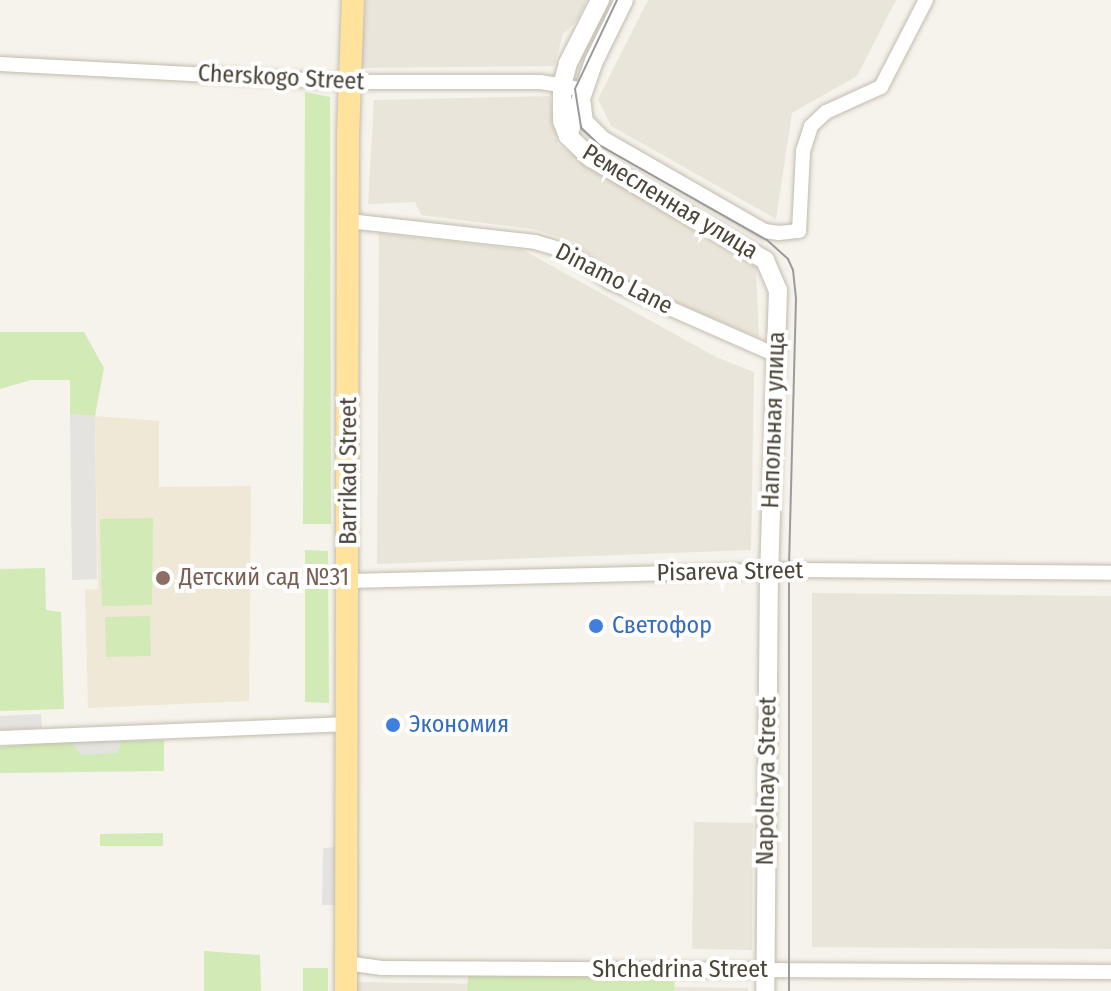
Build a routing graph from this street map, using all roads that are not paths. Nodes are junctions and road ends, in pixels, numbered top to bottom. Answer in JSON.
{"nodes":[{"id":1,"x":353,"y":0,"type":"edge"},
{"id":2,"x":600,"y":0,"type":"edge"},
{"id":3,"x":624,"y":0,"type":"edge"},
{"id":4,"x":926,"y":0,"type":"edge"},
{"id":5,"x":0,"y":64,"type":"edge"},
{"id":6,"x":349,"y":82,"type":"junction"},
{"id":7,"x":562,"y":85,"type":"junction"},
{"id":8,"x":582,"y":90,"type":"junction"},
{"id":9,"x":568,"y":136,"type":"junction"},
{"id":10,"x":349,"y":221,"type":"junction"},
{"id":11,"x":772,"y":271,"type":"joint"},
{"id":12,"x":776,"y":355,"type":"junction"},
{"id":13,"x":769,"y":570,"type":"junction"},
{"id":14,"x":1111,"y":573,"type":"edge"},
{"id":15,"x":349,"y":581,"type":"junction"},
{"id":16,"x":349,"y":724,"type":"junction"},
{"id":17,"x":0,"y":738,"type":"edge"},
{"id":18,"x":346,"y":963,"type":"junction"},
{"id":19,"x":765,"y":970,"type":"junction"},
{"id":20,"x":1111,"y":972,"type":"edge"},
{"id":21,"x":346,"y":991,"type":"edge"},
{"id":22,"x":765,"y":991,"type":"edge"}],
"edges":[{"from":1,"to":6,"type":"main road","name":"Barrikad Street"},
{"from":2,"to":7,"type":"street","name":"Ремесленная улица"},
{"from":3,"to":8,"type":"street"},
{"from":4,"to":8,"type":"street"},
{"from":5,"to":6,"type":"street","name":"Cherskogo Street"},
{"from":6,"to":7,"type":"street","name":"Cherskogo Street"},
{"from":6,"to":10,"type":"main road","name":"Barrikad Street"},
{"from":7,"to":8,"type":"street","name":"Cherskogo Street"},
{"from":7,"to":9,"type":"street","name":"Ремесленная улица"},
{"from":8,"to":9,"type":"street"},
{"from":9,"to":11,"type":"street","name":"Ремесленная улица"},
{"from":10,"to":12,"type":"street","name":"Dinamo Lane"},
{"from":10,"to":15,"type":"main road","name":"Barrikad Street"},
{"from":11,"to":12,"type":"street","name":"Напольная улица"},
{"from":12,"to":13,"type":"street","name":"Напольная улица"},
{"from":13,"to":14,"type":"street","name":"Pisareva Street"},
{"from":13,"to":15,"type":"street","name":"Pisareva Street"},
{"from":13,"to":19,"type":"street","name":"Napolnaya Street"},
{"from":15,"to":16,"type":"main road","name":"Barrikad Street"},
{"from":16,"to":17,"type":"street"},
{"from":16,"to":18,"type":"main road","name":"Barrikad Street"},
{"from":18,"to":19,"type":"street","name":"Shchedrina Street"},
{"from":18,"to":21,"type":"main road","name":"Barrikad Street"},
{"from":19,"to":20,"type":"street","name":"Shchedrina Street"},
{"from":19,"to":22,"type":"street","name":"Napolnaya Street"}]}
